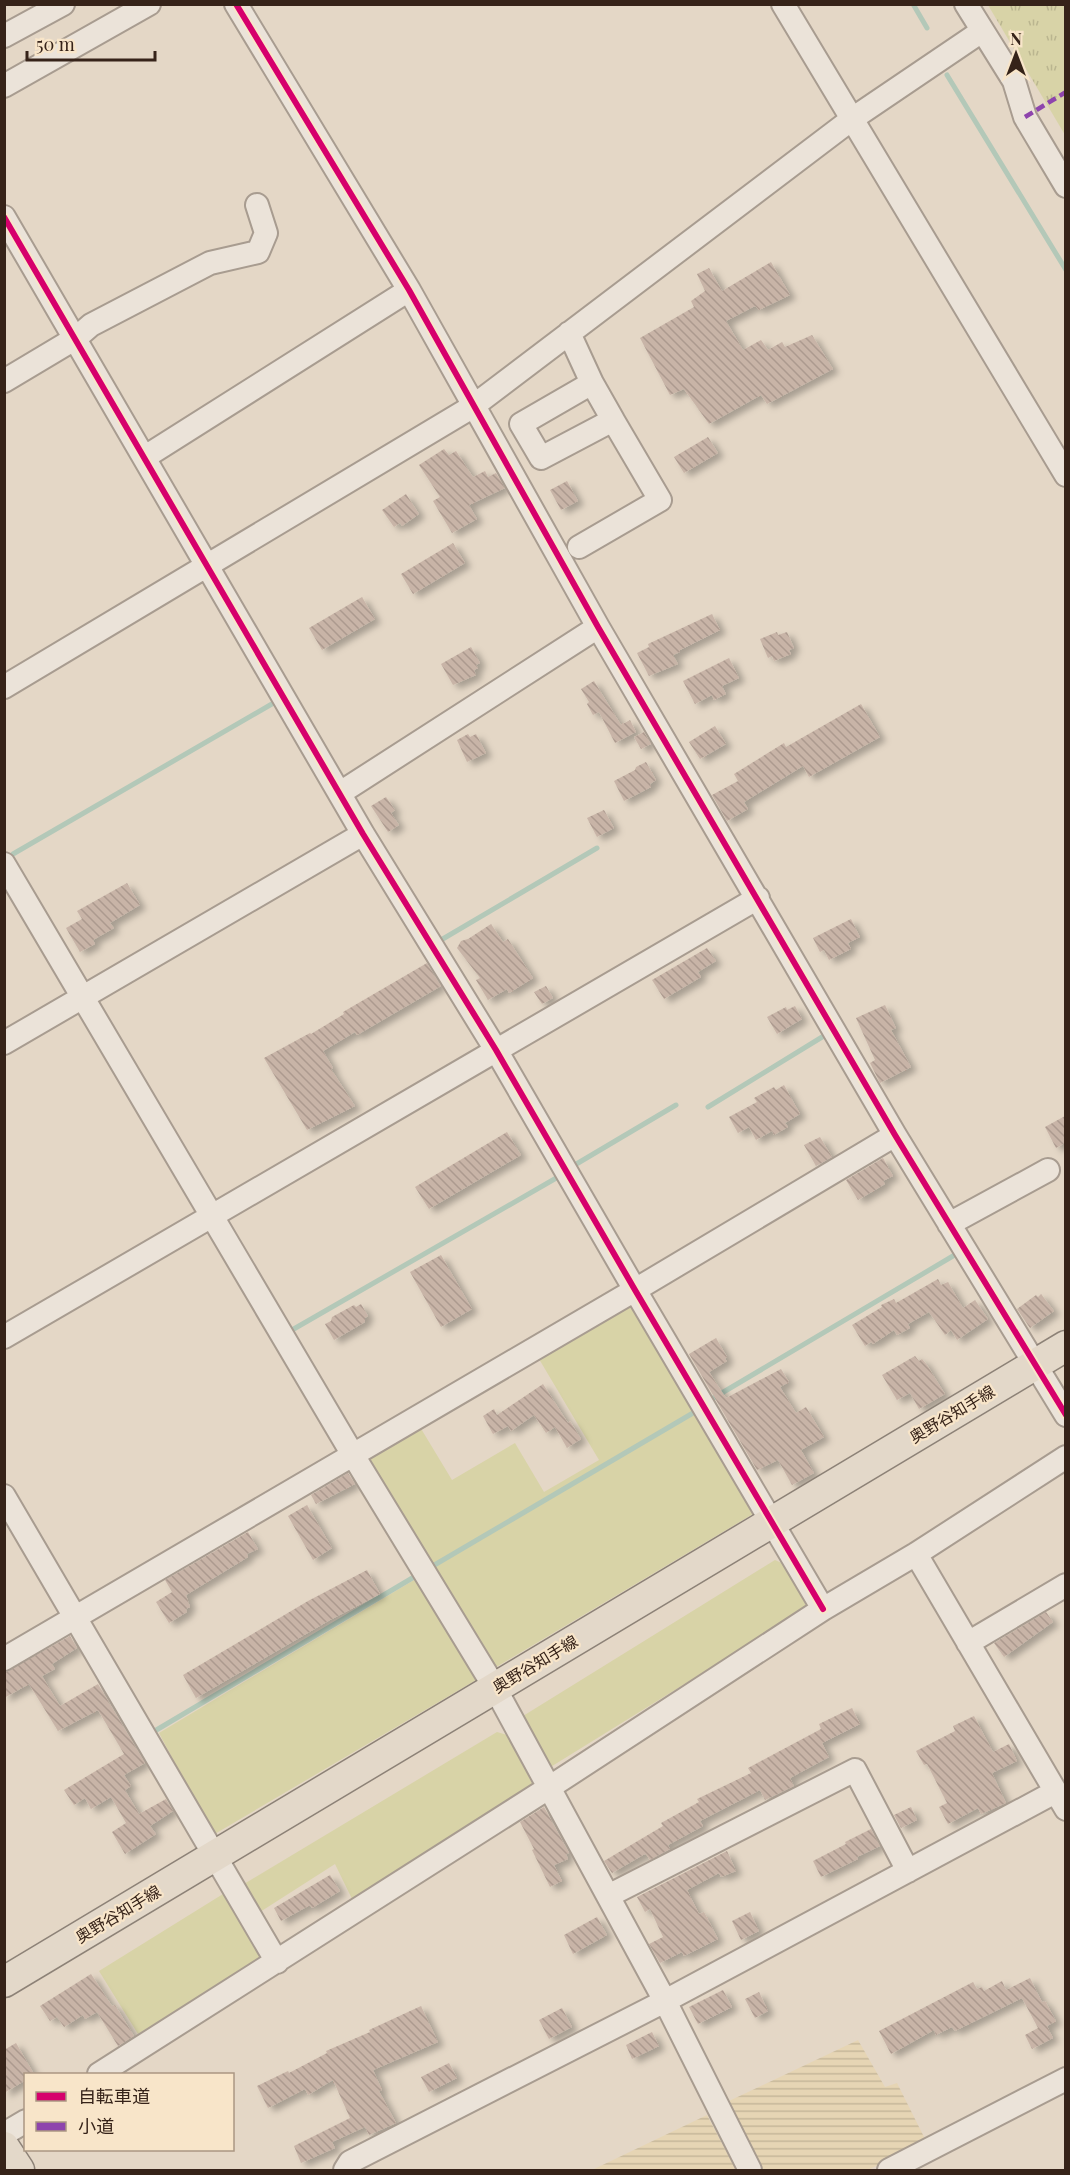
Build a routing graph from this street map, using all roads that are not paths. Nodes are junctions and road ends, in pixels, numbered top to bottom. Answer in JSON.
{"nodes":[{"id":1,"x":63,"y":4,"type":"edge"},
{"id":2,"x":149,"y":4,"type":"edge"},
{"id":3,"x":236,"y":4,"type":"edge"},
{"id":4,"x":783,"y":4,"type":"edge"},
{"id":5,"x":966,"y":4,"type":"edge"},
{"id":6,"x":982,"y":31,"type":"junction"},
{"id":7,"x":4,"y":36,"type":"edge"},
{"id":8,"x":4,"y":86,"type":"edge"},
{"id":9,"x":852,"y":119,"type":"junction"},
{"id":10,"x":1065,"y":186,"type":"edge"},
{"id":11,"x":257,"y":205,"type":"dead end"},
{"id":12,"x":4,"y":217,"type":"edge"},
{"id":13,"x":409,"y":290,"type":"junction"},
{"id":14,"x":569,"y":333,"type":"junction"},
{"id":15,"x":76,"y":338,"type":"junction"},
{"id":16,"x":4,"y":381,"type":"edge"},
{"id":17,"x":592,"y":383,"type":"junction"},
{"id":18,"x":472,"y":406,"type":"junction"},
{"id":19,"x":613,"y":420,"type":"junction"},
{"id":20,"x":145,"y":458,"type":"junction"},
{"id":21,"x":1065,"y":475,"type":"edge"},
{"id":22,"x":579,"y":547,"type":"dead end"},
{"id":23,"x":208,"y":565,"type":"junction"},
{"id":24,"x":598,"y":627,"type":"junction"},
{"id":25,"x":4,"y":687,"type":"edge"},
{"id":26,"x":340,"y":793,"type":"junction"},
{"id":27,"x":363,"y":834,"type":"junction"},
{"id":28,"x":4,"y":864,"type":"edge"},
{"id":29,"x":758,"y":898,"type":"junction"},
{"id":30,"x":82,"y":998,"type":"junction"},
{"id":31,"x":4,"y":1043,"type":"edge"},
{"id":32,"x":496,"y":1050,"type":"junction"},
{"id":33,"x":895,"y":1136,"type":"junction"},
{"id":34,"x":1048,"y":1170,"type":"dead end"},
{"id":35,"x":212,"y":1215,"type":"junction"},
{"id":36,"x":949,"y":1224,"type":"junction"},
{"id":37,"x":634,"y":1290,"type":"junction"},
{"id":38,"x":4,"y":1337,"type":"edge"},
{"id":39,"x":1065,"y":1346,"type":"edge"},
{"id":40,"x":1049,"y":1371,"type":"edge"},
{"id":41,"x":1065,"y":1414,"type":"edge"},
{"id":42,"x":353,"y":1455,"type":"junction"},
{"id":43,"x":1065,"y":1457,"type":"edge"},
{"id":44,"x":4,"y":1496,"type":"edge"},
{"id":45,"x":777,"y":1531,"type":"junction"},
{"id":46,"x":916,"y":1554,"type":"junction"},
{"id":47,"x":1065,"y":1585,"type":"edge"},
{"id":48,"x":823,"y":1609,"type":"junction"},
{"id":49,"x":76,"y":1616,"type":"junction"},
{"id":50,"x":968,"y":1643,"type":"junction"},
{"id":51,"x":4,"y":1659,"type":"edge"},
{"id":52,"x":499,"y":1697,"type":"junction"},
{"id":53,"x":550,"y":1787,"type":"junction"},
{"id":54,"x":1060,"y":1801,"type":"edge"},
{"id":55,"x":220,"y":1865,"type":"junction"},
{"id":56,"x":908,"y":1871,"type":"junction"},
{"id":57,"x":608,"y":1896,"type":"junction"},
{"id":58,"x":277,"y":1962,"type":"junction"},
{"id":59,"x":4,"y":1982,"type":"edge"},
{"id":60,"x":665,"y":2001,"type":"junction"},
{"id":61,"x":4,"y":2003,"type":"edge"},
{"id":62,"x":101,"y":2073,"type":"edge"},
{"id":63,"x":1065,"y":2079,"type":"edge"},
{"id":64,"x":24,"y":2122,"type":"edge"},
{"id":65,"x":4,"y":2134,"type":"edge"},
{"id":66,"x":4,"y":2147,"type":"edge"},
{"id":67,"x":19,"y":2170,"type":"edge"},
{"id":68,"x":345,"y":2170,"type":"edge"},
{"id":69,"x":750,"y":2170,"type":"edge"},
{"id":70,"x":889,"y":2170,"type":"edge"}],
"edges":[{"from":1,"to":7,"type":"street"},
{"from":2,"to":8,"type":"street"},
{"from":3,"to":13,"type":"street"},
{"from":4,"to":9,"type":"street"},
{"from":5,"to":6,"type":"street"},
{"from":6,"to":9,"type":"street"},
{"from":6,"to":10,"type":"street"},
{"from":9,"to":14,"type":"street"},
{"from":9,"to":21,"type":"street"},
{"from":11,"to":15,"type":"street"},
{"from":12,"to":15,"type":"street"},
{"from":13,"to":18,"type":"street"},
{"from":13,"to":20,"type":"street"},
{"from":14,"to":17,"type":"street"},
{"from":14,"to":18,"type":"street"},
{"from":15,"to":16,"type":"street"},
{"from":15,"to":20,"type":"street"},
{"from":17,"to":19,"type":"street"},
{"from":17,"to":19,"type":"street"},
{"from":18,"to":23,"type":"street"},
{"from":18,"to":24,"type":"street"},
{"from":19,"to":22,"type":"street"},
{"from":20,"to":23,"type":"street"},
{"from":23,"to":25,"type":"street"},
{"from":23,"to":26,"type":"street"},
{"from":24,"to":26,"type":"street"},
{"from":24,"to":29,"type":"street"},
{"from":26,"to":27,"type":"street"},
{"from":27,"to":30,"type":"street"},
{"from":27,"to":32,"type":"street"},
{"from":28,"to":30,"type":"street"},
{"from":29,"to":32,"type":"street"},
{"from":29,"to":33,"type":"street"},
{"from":30,"to":31,"type":"street"},
{"from":30,"to":35,"type":"street"},
{"from":32,"to":35,"type":"street"},
{"from":32,"to":37,"type":"street"},
{"from":33,"to":36,"type":"street"},
{"from":33,"to":37,"type":"street"},
{"from":34,"to":36,"type":"street"},
{"from":35,"to":38,"type":"street"},
{"from":35,"to":42,"type":"street"},
{"from":36,"to":40,"type":"street"},
{"from":37,"to":42,"type":"street"},
{"from":37,"to":45,"type":"street"},
{"from":39,"to":40,"type":"main road","name":"奥野谷知手線"},
{"from":40,"to":41,"type":"street"},
{"from":40,"to":45,"type":"main road","name":"奥野谷知手線"},
{"from":42,"to":49,"type":"street"},
{"from":42,"to":52,"type":"street"},
{"from":43,"to":46,"type":"street"},
{"from":44,"to":49,"type":"street"},
{"from":45,"to":48,"type":"street"},
{"from":45,"to":52,"type":"main road","name":"奥野谷知手線"},
{"from":46,"to":48,"type":"street"},
{"from":46,"to":50,"type":"street"},
{"from":47,"to":50,"type":"street"},
{"from":48,"to":53,"type":"street"},
{"from":49,"to":51,"type":"street"},
{"from":49,"to":55,"type":"street"},
{"from":50,"to":54,"type":"street"},
{"from":52,"to":53,"type":"street"},
{"from":52,"to":55,"type":"main road","name":"奥野谷知手線"},
{"from":53,"to":57,"type":"street"},
{"from":53,"to":58,"type":"street"},
{"from":54,"to":56,"type":"street"},
{"from":55,"to":58,"type":"street"},
{"from":55,"to":59,"type":"main road","name":"奥野谷知手線"},
{"from":55,"to":61,"type":"main road","name":"奥野谷知手線"},
{"from":56,"to":57,"type":"street"},
{"from":56,"to":60,"type":"street"},
{"from":57,"to":60,"type":"street"},
{"from":58,"to":62,"type":"street"},
{"from":60,"to":68,"type":"street"},
{"from":60,"to":69,"type":"street"},
{"from":63,"to":70,"type":"street"},
{"from":64,"to":65,"type":"street"},
{"from":66,"to":67,"type":"main road"}]}
